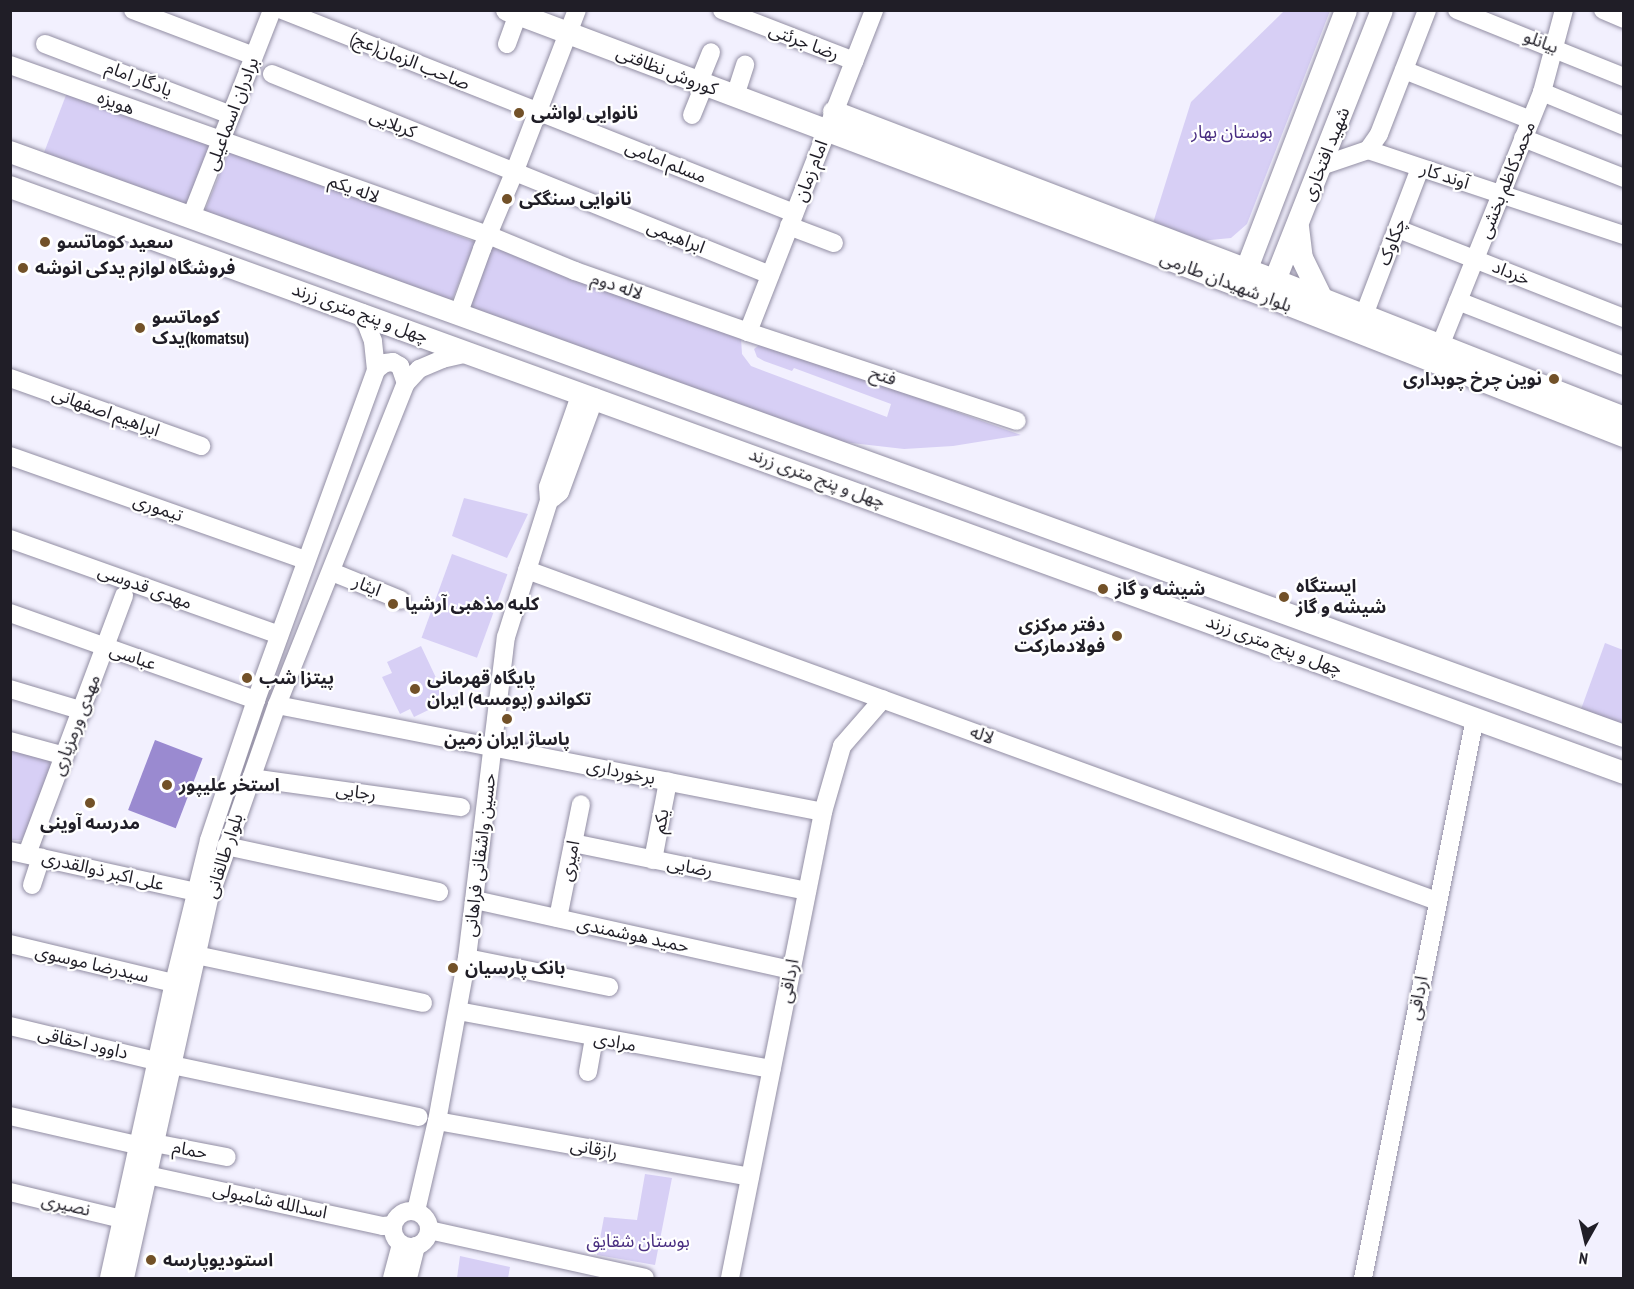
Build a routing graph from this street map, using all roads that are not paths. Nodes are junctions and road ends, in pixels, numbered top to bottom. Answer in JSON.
{"nodes":[{"id":1,"x":133,"y":10,"type":"edge"},
{"id":2,"x":272,"y":10,"type":"edge"},
{"id":3,"x":282,"y":10,"type":"edge"},
{"id":4,"x":577,"y":10,"type":"edge"},
{"id":5,"x":722,"y":10,"type":"edge"},
{"id":6,"x":873,"y":10,"type":"edge"},
{"id":7,"x":1346,"y":10,"type":"edge"},
{"id":8,"x":1382,"y":10,"type":"edge"},
{"id":9,"x":1427,"y":10,"type":"edge"},
{"id":10,"x":1457,"y":10,"type":"edge"},
{"id":11,"x":1564,"y":10,"type":"edge"},
{"id":12,"x":1603,"y":10,"type":"edge"},
{"id":13,"x":519,"y":13,"type":"edge"},
{"id":14,"x":1623,"y":19,"type":"edge"},
{"id":15,"x":568,"y":33,"type":"junction"},
{"id":16,"x":45,"y":44,"type":"dead end"},
{"id":17,"x":507,"y":44,"type":"dead end"},
{"id":18,"x":1553,"y":47,"type":"junction"},
{"id":19,"x":711,"y":52,"type":"dead end"},
{"id":20,"x":254,"y":56,"type":"junction"},
{"id":21,"x":854,"y":61,"type":"junction"},
{"id":22,"x":10,"y":65,"type":"edge"},
{"id":23,"x":746,"y":66,"type":"dead end"},
{"id":24,"x":1404,"y":70,"type":"junction"},
{"id":25,"x":272,"y":74,"type":"dead end"},
{"id":26,"x":1623,"y":77,"type":"edge"},
{"id":27,"x":701,"y":84,"type":"junction"},
{"id":28,"x":1542,"y":92,"type":"junction"},
{"id":29,"x":735,"y":96,"type":"junction"},
{"id":30,"x":538,"y":111,"type":"junction"},
{"id":31,"x":231,"y":115,"type":"junction"},
{"id":32,"x":692,"y":115,"type":"dead end"},
{"id":33,"x":1531,"y":120,"type":"junction"},
{"id":34,"x":830,"y":122,"type":"junction"},
{"id":35,"x":1623,"y":126,"type":"edge"},
{"id":36,"x":1524,"y":138,"type":"junction"},
{"id":37,"x":221,"y":141,"type":"junction"},
{"id":38,"x":1368,"y":150,"type":"junction"},
{"id":39,"x":10,"y":152,"type":"edge"},
{"id":40,"x":1321,"y":166,"type":"junction"},
{"id":41,"x":1420,"y":168,"type":"junction"},
{"id":42,"x":514,"y":172,"type":"junction"},
{"id":43,"x":1623,"y":178,"type":"edge"},
{"id":44,"x":10,"y":187,"type":"edge"},
{"id":45,"x":1502,"y":195,"type":"junction"},
{"id":46,"x":191,"y":217,"type":"junction"},
{"id":47,"x":792,"y":220,"type":"junction"},
{"id":48,"x":1298,"y":222,"type":"junction"},
{"id":49,"x":1398,"y":229,"type":"junction"},
{"id":50,"x":488,"y":235,"type":"junction"},
{"id":51,"x":1623,"y":235,"type":"edge"},
{"id":52,"x":834,"y":243,"type":"dead end"},
{"id":53,"x":1475,"y":259,"type":"junction"},
{"id":54,"x":770,"y":275,"type":"junction"},
{"id":55,"x":1243,"y":278,"type":"junction"},
{"id":56,"x":1271,"y":288,"type":"junction"},
{"id":57,"x":1323,"y":301,"type":"junction"},
{"id":58,"x":1458,"y":301,"type":"junction"},
{"id":59,"x":362,"y":313,"type":"junction"},
{"id":60,"x":458,"y":315,"type":"junction"},
{"id":61,"x":1364,"y":315,"type":"junction"},
{"id":62,"x":1623,"y":318,"type":"edge"},
{"id":63,"x":748,"y":332,"type":"junction"},
{"id":64,"x":1440,"y":346,"type":"junction"},
{"id":65,"x":468,"y":353,"type":"junction"},
{"id":66,"x":598,"y":365,"type":"junction"},
{"id":67,"x":1623,"y":366,"type":"edge"},
{"id":68,"x":376,"y":370,"type":"junction"},
{"id":69,"x":10,"y":378,"type":"edge"},
{"id":70,"x":406,"y":383,"type":"junction"},
{"id":71,"x":588,"y":395,"type":"junction"},
{"id":72,"x":695,"y":400,"type":"junction"},
{"id":73,"x":1017,"y":421,"type":"dead end"},
{"id":74,"x":1621,"y":423,"type":"edge"},
{"id":75,"x":675,"y":426,"type":"junction"},
{"id":76,"x":201,"y":446,"type":"dead end"},
{"id":77,"x":10,"y":456,"type":"edge"},
{"id":78,"x":10,"y":539,"type":"edge"},
{"id":79,"x":306,"y":560,"type":"junction"},
{"id":80,"x":526,"y":570,"type":"junction"},
{"id":81,"x":332,"y":572,"type":"junction"},
{"id":82,"x":124,"y":596,"type":"dead end"},
{"id":83,"x":401,"y":600,"type":"dead end"},
{"id":84,"x":10,"y":613,"type":"edge"},
{"id":85,"x":279,"y":635,"type":"junction"},
{"id":86,"x":105,"y":647,"type":"junction"},
{"id":87,"x":10,"y":689,"type":"edge"},
{"id":88,"x":883,"y":699,"type":"junction"},
{"id":89,"x":256,"y":700,"type":"junction"},
{"id":90,"x":278,"y":705,"type":"junction"},
{"id":91,"x":83,"y":711,"type":"junction"},
{"id":92,"x":1475,"y":718,"type":"junction"},
{"id":93,"x":1623,"y":736,"type":"edge"},
{"id":94,"x":10,"y":741,"type":"edge"},
{"id":95,"x":493,"y":747,"type":"junction"},
{"id":96,"x":65,"y":756,"type":"junction"},
{"id":97,"x":1623,"y":772,"type":"edge"},
{"id":98,"x":251,"y":778,"type":"junction"},
{"id":99,"x":668,"y":781,"type":"junction"},
{"id":100,"x":581,"y":804,"type":"dead end"},
{"id":101,"x":461,"y":807,"type":"dead end"},
{"id":102,"x":823,"y":812,"type":"junction"},
{"id":103,"x":573,"y":843,"type":"junction"},
{"id":104,"x":226,"y":846,"type":"junction"},
{"id":105,"x":26,"y":854,"type":"edge"},
{"id":106,"x":653,"y":860,"type":"junction"},
{"id":107,"x":32,"y":885,"type":"dead end"},
{"id":108,"x":807,"y":891,"type":"junction"},
{"id":109,"x":439,"y":892,"type":"dead end"},
{"id":110,"x":202,"y":894,"type":"junction"},
{"id":111,"x":475,"y":900,"type":"junction"},
{"id":112,"x":1437,"y":901,"type":"junction"},
{"id":113,"x":558,"y":918,"type":"junction"},
{"id":114,"x":10,"y":944,"type":"edge"},
{"id":115,"x":196,"y":955,"type":"junction"},
{"id":116,"x":467,"y":958,"type":"junction"},
{"id":117,"x":792,"y":969,"type":"junction"},
{"id":118,"x":174,"y":983,"type":"junction"},
{"id":119,"x":609,"y":987,"type":"dead end"},
{"id":120,"x":423,"y":1003,"type":"dead end"},
{"id":121,"x":458,"y":1011,"type":"junction"},
{"id":122,"x":10,"y":1026,"type":"edge"},
{"id":123,"x":594,"y":1038,"type":"junction"},
{"id":124,"x":164,"y":1063,"type":"junction"},
{"id":125,"x":772,"y":1069,"type":"junction"},
{"id":126,"x":588,"y":1072,"type":"dead end"},
{"id":127,"x":10,"y":1116,"type":"edge"},
{"id":128,"x":428,"y":1119,"type":"junction"},
{"id":129,"x":146,"y":1144,"type":"junction"},
{"id":130,"x":226,"y":1157,"type":"dead end"},
{"id":131,"x":147,"y":1175,"type":"junction"},
{"id":132,"x":750,"y":1177,"type":"junction"},
{"id":133,"x":10,"y":1192,"type":"edge"},
{"id":134,"x":416,"y":1211,"type":"junction"},
{"id":135,"x":122,"y":1219,"type":"junction"},
{"id":136,"x":393,"y":1225,"type":"junction"},
{"id":137,"x":429,"y":1230,"type":"junction"},
{"id":138,"x":409,"y":1245,"type":"junction"},
{"id":139,"x":123,"y":1278,"type":"edge"},
{"id":140,"x":392,"y":1278,"type":"edge"},
{"id":141,"x":408,"y":1278,"type":"edge"},
{"id":142,"x":645,"y":1278,"type":"edge"},
{"id":143,"x":730,"y":1278,"type":"edge"},
{"id":144,"x":1363,"y":1278,"type":"edge"}],
"edges":[{"from":1,"to":20,"type":"street"},
{"from":2,"to":20,"type":"street","name":"برادران اسماعیلی"},
{"from":3,"to":30,"type":"street","name":"صاحب الزمان(عج)"},
{"from":4,"to":15,"type":"street"},
{"from":5,"to":21,"type":"street","name":"رضا جرئتی"},
{"from":6,"to":21,"type":"street","name":"امام زمان"},
{"from":7,"to":55,"type":"main road","name":"شهید افتخاری"},
{"from":8,"to":40,"type":"main road","name":"شهید افتخاری"},
{"from":9,"to":24,"type":"street"},
{"from":10,"to":18,"type":"street","name":"بیانلو"},
{"from":11,"to":18,"type":"street","name":"محمدکاظم بخشی"},
{"from":12,"to":14,"type":"street"},
{"from":13,"to":15,"type":"main road","name":"کوروش نظافتی"},
{"from":13,"to":17,"type":"street"},
{"from":15,"to":27,"type":"main road","name":"کوروش نظافتی"},
{"from":15,"to":30,"type":"street"},
{"from":16,"to":31,"type":"street","name":"یادگار امام"},
{"from":18,"to":26,"type":"street","name":"بیانلو"},
{"from":18,"to":28,"type":"street","name":"محمدکاظم بخشی"},
{"from":19,"to":27,"type":"street"},
{"from":20,"to":31,"type":"street","name":"برادران اسماعیلی"},
{"from":21,"to":34,"type":"street","name":"امام زمان"},
{"from":22,"to":37,"type":"street","name":"هویزه"},
{"from":23,"to":29,"type":"street"},
{"from":24,"to":33,"type":"street"},
{"from":24,"to":38,"type":"street"},
{"from":25,"to":42,"type":"street","name":"کربلایی"},
{"from":27,"to":29,"type":"main road","name":"کوروش نظافتی"},
{"from":27,"to":32,"type":"street"},
{"from":28,"to":33,"type":"street","name":"محمدکاظم بخشی"},
{"from":28,"to":35,"type":"street"},
{"from":29,"to":34,"type":"main road","name":"کوروش نظافتی"},
{"from":30,"to":42,"type":"street"},
{"from":30,"to":47,"type":"street","name":"مسلم امامی"},
{"from":31,"to":37,"type":"street","name":"برادران اسماعیلی"},
{"from":33,"to":36,"type":"street","name":"محمدکاظم بخشی"},
{"from":34,"to":47,"type":"street","name":"امام زمان"},
{"from":34,"to":55,"type":"main road","name":"بلوار شهیدان طارمی"},
{"from":36,"to":43,"type":"street"},
{"from":36,"to":45,"type":"street","name":"محمدکاظم بخشی"},
{"from":37,"to":46,"type":"street","name":"برادران اسماعیلی"},
{"from":37,"to":50,"type":"street","name":"لاله یکم"},
{"from":38,"to":40,"type":"street"},
{"from":38,"to":41,"type":"street","name":"آوند کار"},
{"from":39,"to":46,"type":"main road","name":"چهل و پنج متری زرند"},
{"from":40,"to":48,"type":"main road","name":"شهید افتخاری"},
{"from":41,"to":45,"type":"street","name":"آوند کار"},
{"from":41,"to":49,"type":"street","name":"چکاوک"},
{"from":42,"to":50,"type":"street"},
{"from":42,"to":54,"type":"street","name":"ابراهیمی"},
{"from":44,"to":59,"type":"main road","name":"چهل و پنج متری زرند"},
{"from":45,"to":51,"type":"street","name":"آوند کار"},
{"from":45,"to":53,"type":"street","name":"محمدکاظم بخشی"},
{"from":46,"to":60,"type":"main road","name":"چهل و پنج متری زرند"},
{"from":47,"to":52,"type":"street","name":"مسلم امامی"},
{"from":47,"to":54,"type":"street","name":"امام زمان"},
{"from":48,"to":56,"type":"main road","name":"شهید افتخاری"},
{"from":48,"to":57,"type":"main road"},
{"from":49,"to":53,"type":"street","name":"خرداد"},
{"from":49,"to":61,"type":"street","name":"چکاوک"},
{"from":50,"to":60,"type":"street"},
{"from":50,"to":63,"type":"street","name":"لاله دوم"},
{"from":53,"to":58,"type":"street","name":"محمدکاظم بخشی"},
{"from":53,"to":62,"type":"street","name":"خرداد"},
{"from":54,"to":63,"type":"street","name":"امام زمان"},
{"from":55,"to":56,"type":"main road","name":"بلوار شهیدان طارمی"},
{"from":56,"to":57,"type":"main road","name":"بلوار شهیدان طارمی"},
{"from":56,"to":74,"type":"main road","name":"بلوار شهیدان طارمی"},
{"from":57,"to":61,"type":"main road","name":"بلوار شهیدان طارمی"},
{"from":58,"to":64,"type":"street","name":"محمدکاظم بخشی"},
{"from":58,"to":67,"type":"street"},
{"from":59,"to":65,"type":"main road","name":"چهل و پنج متری زرند"},
{"from":59,"to":68,"type":"street","name":"بلوار طالقانی"},
{"from":60,"to":66,"type":"main road","name":"چهل و پنج متری زرند"},
{"from":61,"to":64,"type":"main road","name":"بلوار شهیدان طارمی"},
{"from":63,"to":73,"type":"street","name":"فتح"},
{"from":64,"to":74,"type":"main road","name":"بلوار شهیدان طارمی"},
{"from":65,"to":70,"type":"street","name":"بلوار طالقانی"},
{"from":65,"to":71,"type":"main road","name":"چهل و پنج متری زرند"},
{"from":66,"to":71,"type":"main road"},
{"from":66,"to":72,"type":"main road","name":"چهل و پنج متری زرند"},
{"from":68,"to":70,"type":"street"},
{"from":68,"to":79,"type":"street","name":"بلوار طالقانی"},
{"from":69,"to":76,"type":"street","name":"ابراهیم اصفهانی"},
{"from":70,"to":81,"type":"street","name":"بلوار طالقانی"},
{"from":71,"to":75,"type":"main road","name":"چهل و پنج متری زرند"},
{"from":71,"to":80,"type":"street","name":"حسین واشقانی فراهانی"},
{"from":72,"to":75,"type":"main road"},
{"from":72,"to":93,"type":"main road","name":"چهل و پنج متری زرند"},
{"from":75,"to":92,"type":"main road","name":"چهل و پنج متری زرند"},
{"from":77,"to":79,"type":"street","name":"تیموری"},
{"from":78,"to":85,"type":"street","name":"مهدی قدوسی"},
{"from":79,"to":85,"type":"street","name":"بلوار طالقانی"},
{"from":80,"to":88,"type":"street","name":"لاله"},
{"from":80,"to":95,"type":"street","name":"حسین واشقانی فراهانی"},
{"from":81,"to":83,"type":"street","name":"ایثار"},
{"from":81,"to":90,"type":"street","name":"بلوار طالقانی"},
{"from":82,"to":86,"type":"street","name":"مهدی ورمزیاری"},
{"from":84,"to":86,"type":"street","name":"عباسی"},
{"from":85,"to":89,"type":"street","name":"بلوار طالقانی"},
{"from":86,"to":89,"type":"street","name":"عباسی"},
{"from":86,"to":91,"type":"street","name":"مهدی ورمزیاری"},
{"from":87,"to":91,"type":"street"},
{"from":88,"to":102,"type":"street","name":"ارداقی"},
{"from":88,"to":112,"type":"street","name":"لاله"},
{"from":89,"to":110,"type":"street","name":"بلوار طالقانی"},
{"from":90,"to":95,"type":"street","name":"برخورداری"},
{"from":90,"to":98,"type":"street","name":"بلوار طالقانی"},
{"from":91,"to":96,"type":"street","name":"مهدی ورمزیاری"},
{"from":92,"to":97,"type":"main road","name":"چهل و پنج متری زرند"},
{"from":92,"to":112,"type":"street","name":"ارداقی"},
{"from":94,"to":96,"type":"street"},
{"from":95,"to":99,"type":"street","name":"برخورداری"},
{"from":95,"to":111,"type":"street","name":"حسین واشقانی فراهانی"},
{"from":96,"to":105,"type":"street","name":"مهدی ورمزیاری"},
{"from":98,"to":101,"type":"street","name":"رجایی"},
{"from":98,"to":104,"type":"street","name":"بلوار طالقانی"},
{"from":99,"to":102,"type":"street","name":"برخورداری"},
{"from":99,"to":106,"type":"street","name":"یکم"},
{"from":100,"to":103,"type":"street","name":"امیری"},
{"from":102,"to":108,"type":"street","name":"ارداقی"},
{"from":103,"to":106,"type":"street","name":"رضایی"},
{"from":103,"to":113,"type":"street","name":"امیری"},
{"from":104,"to":109,"type":"street"},
{"from":104,"to":110,"type":"street","name":"بلوار طالقانی"},
{"from":105,"to":107,"type":"street","name":"مهدی ورمزیاری"},
{"from":105,"to":110,"type":"street","name":"علی اکبر ذوالقدری"},
{"from":106,"to":108,"type":"street","name":"رضایی"},
{"from":108,"to":117,"type":"street","name":"ارداقی"},
{"from":110,"to":115,"type":"street","name":"بلوار طالقانی"},
{"from":110,"to":118,"type":"street","name":"بلوار طالقانی"},
{"from":111,"to":113,"type":"street","name":"حمید هوشمندی"},
{"from":111,"to":116,"type":"street","name":"حسین واشقانی فراهانی"},
{"from":112,"to":144,"type":"street","name":"ارداقی"},
{"from":113,"to":117,"type":"street","name":"حمید هوشمندی"},
{"from":114,"to":118,"type":"street","name":"سیدرضا موسوی"},
{"from":115,"to":120,"type":"street"},
{"from":115,"to":124,"type":"street","name":"بلوار طالقانی"},
{"from":116,"to":119,"type":"street"},
{"from":116,"to":121,"type":"street","name":"حسین واشقانی فراهانی"},
{"from":117,"to":125,"type":"street","name":"ارداقی"},
{"from":118,"to":124,"type":"street","name":"بلوار طالقانی"},
{"from":121,"to":123,"type":"street","name":"مرادی"},
{"from":121,"to":128,"type":"street","name":"حسین واشقانی فراهانی"},
{"from":122,"to":124,"type":"street","name":"داوود احقاقی"},
{"from":123,"to":125,"type":"street","name":"مرادی"},
{"from":123,"to":126,"type":"street"},
{"from":124,"to":128,"type":"street","name":"رازقانی"},
{"from":124,"to":129,"type":"street","name":"بلوار طالقانی"},
{"from":125,"to":132,"type":"street","name":"ارداقی"},
{"from":127,"to":129,"type":"street","name":"حمام"},
{"from":128,"to":132,"type":"street","name":"رازقانی"},
{"from":128,"to":134,"type":"street","name":"حسین واشقانی فراهانی"},
{"from":129,"to":130,"type":"street","name":"حمام"},
{"from":129,"to":131,"type":"street","name":"بلوار طالقانی"},
{"from":129,"to":135,"type":"street","name":"بلوار طالقانی"},
{"from":131,"to":136,"type":"street","name":"اسدالله شامبولی"},
{"from":131,"to":139,"type":"street","name":"بلوار طالقانی"},
{"from":132,"to":143,"type":"street","name":"ارداقی"},
{"from":133,"to":135,"type":"street","name":"نصیری"},
{"from":134,"to":136,"type":"street"},
{"from":134,"to":137,"type":"street"},
{"from":135,"to":139,"type":"street","name":"بلوار طالقانی"},
{"from":136,"to":138,"type":"street"},
{"from":137,"to":138,"type":"street"},
{"from":137,"to":142,"type":"street"},
{"from":138,"to":140,"type":"street"},
{"from":138,"to":141,"type":"street"}]}
